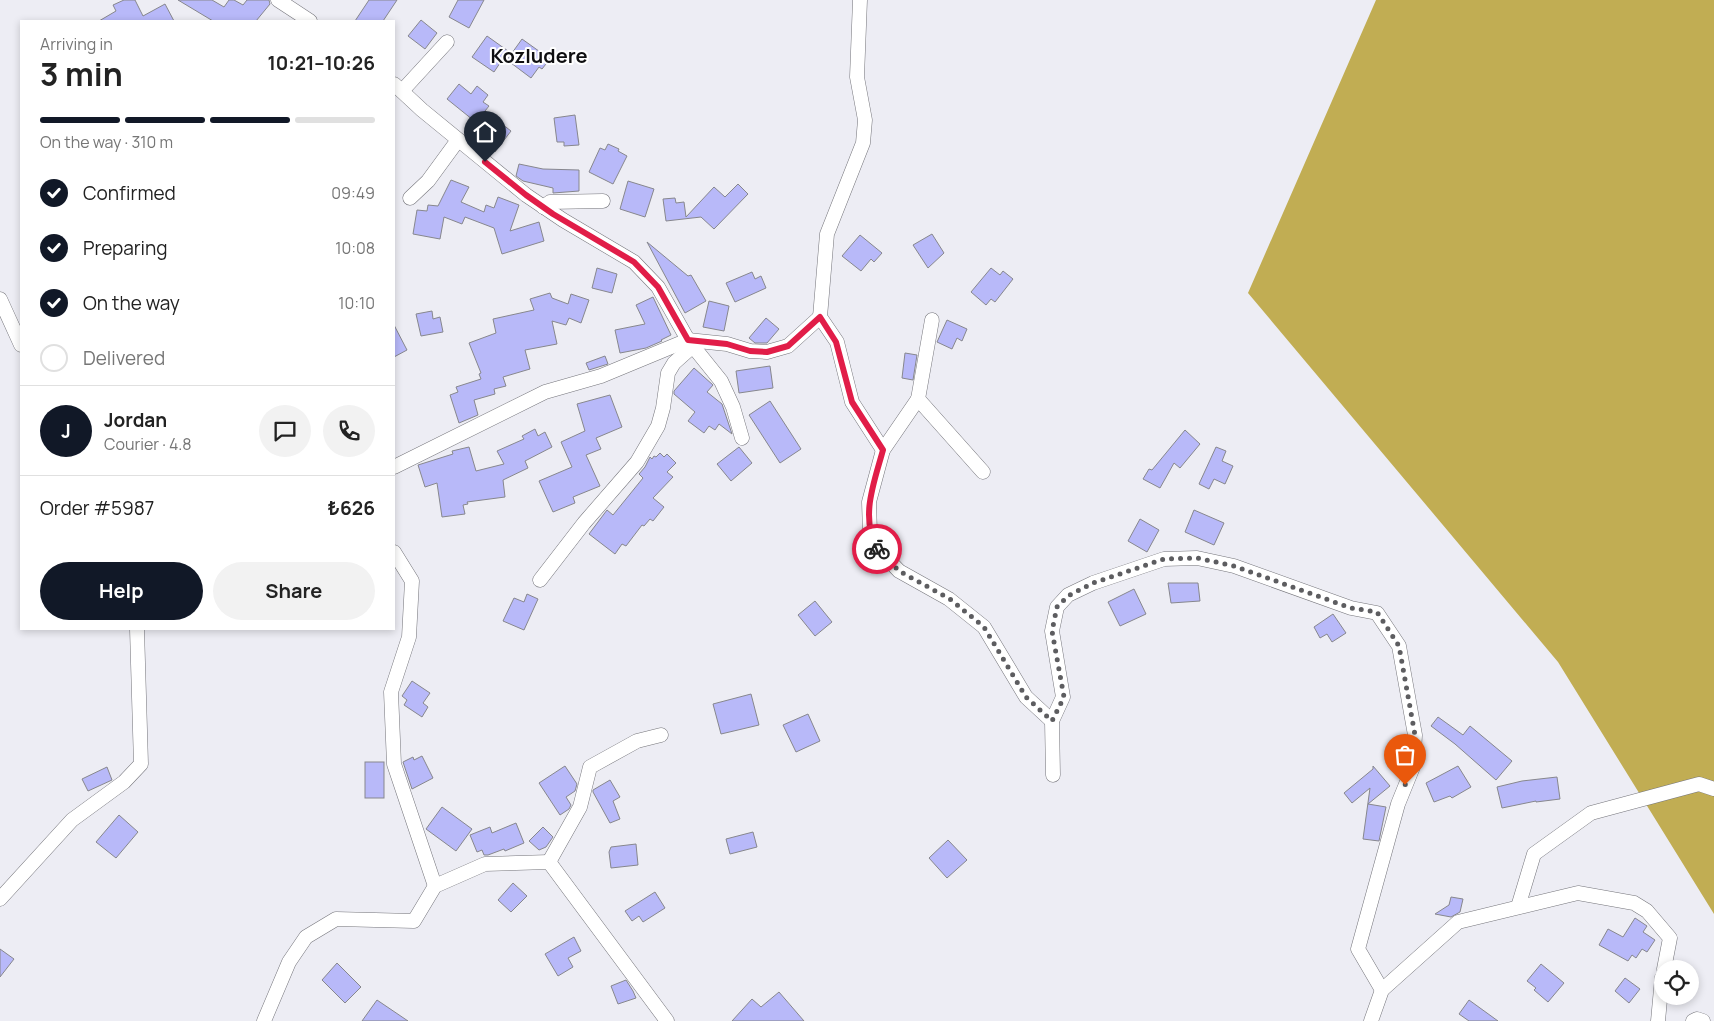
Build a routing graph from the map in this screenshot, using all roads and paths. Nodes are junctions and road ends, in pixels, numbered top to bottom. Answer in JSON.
{"nodes":[{"id":1,"x":278,"y":0,"type":"edge"},
{"id":2,"x":860,"y":0,"type":"edge"},
{"id":3,"x":308,"y":20,"type":"edge"},
{"id":4,"x":447,"y":42,"type":"dead end"},
{"id":5,"x":398,"y":87,"type":"edge"},
{"id":6,"x":458,"y":140,"type":"junction"},
{"id":7,"x":410,"y":198,"type":"dead end"},
{"id":8,"x":603,"y":201,"type":"dead end"},
{"id":9,"x":543,"y":207,"type":"junction"},
{"id":10,"x":0,"y":298,"type":"edge"},
{"id":11,"x":820,"y":317,"type":"junction"},
{"id":12,"x":932,"y":320,"type":"dead end"},
{"id":13,"x":20,"y":343,"type":"edge"},
{"id":14,"x":691,"y":343,"type":"junction"},
{"id":15,"x":918,"y":399,"type":"junction"},
{"id":16,"x":742,"y":438,"type":"dead end"},
{"id":17,"x":883,"y":450,"type":"junction"},
{"id":18,"x":395,"y":467,"type":"edge"},
{"id":19,"x":983,"y":472,"type":"dead end"},
{"id":20,"x":395,"y":554,"type":"edge"},
{"id":21,"x":540,"y":580,"type":"dead end"},
{"id":22,"x":137,"y":630,"type":"edge"},
{"id":23,"x":1052,"y":721,"type":"junction"},
{"id":24,"x":661,"y":735,"type":"dead end"},
{"id":25,"x":1053,"y":775,"type":"dead end"},
{"id":26,"x":1714,"y":789,"type":"edge"},
{"id":27,"x":549,"y":862,"type":"junction"},
{"id":28,"x":436,"y":886,"type":"junction"},
{"id":29,"x":0,"y":898,"type":"edge"},
{"id":30,"x":1518,"y":907,"type":"junction"},
{"id":31,"x":1666,"y":960,"type":"edge"},
{"id":32,"x":1382,"y":990,"type":"junction"},
{"id":33,"x":1659,"y":1005,"type":"edge"},
{"id":34,"x":264,"y":1021,"type":"edge"},
{"id":35,"x":667,"y":1021,"type":"edge"},
{"id":36,"x":1371,"y":1021,"type":"edge"},
{"id":37,"x":1658,"y":1021,"type":"edge"},
{"id":38,"x":1693,"y":1021,"type":"edge"},
{"id":39,"x":1703,"y":1021,"type":"edge"}],
"edges":[{"from":1,"to":3,"type":"street"},
{"from":2,"to":11,"type":"street"},
{"from":4,"to":5,"type":"street"},
{"from":5,"to":6,"type":"street"},
{"from":6,"to":7,"type":"street"},
{"from":6,"to":9,"type":"street"},
{"from":8,"to":9,"type":"street"},
{"from":9,"to":14,"type":"street"},
{"from":10,"to":13,"type":"street"},
{"from":11,"to":14,"type":"street"},
{"from":11,"to":17,"type":"street"},
{"from":12,"to":15,"type":"street"},
{"from":14,"to":16,"type":"street"},
{"from":14,"to":18,"type":"street"},
{"from":14,"to":21,"type":"street"},
{"from":15,"to":17,"type":"street"},
{"from":15,"to":19,"type":"street"},
{"from":17,"to":23,"type":"street"},
{"from":20,"to":28,"type":"street"},
{"from":22,"to":29,"type":"street"},
{"from":23,"to":25,"type":"street"},
{"from":23,"to":32,"type":"street"},
{"from":24,"to":27,"type":"street"},
{"from":26,"to":30,"type":"street"},
{"from":27,"to":28,"type":"street"},
{"from":27,"to":35,"type":"street"},
{"from":28,"to":34,"type":"street"},
{"from":30,"to":31,"type":"street"},
{"from":30,"to":32,"type":"street"},
{"from":32,"to":36,"type":"street"},
{"from":33,"to":37,"type":"street"},
{"from":38,"to":39,"type":"street"}]}
